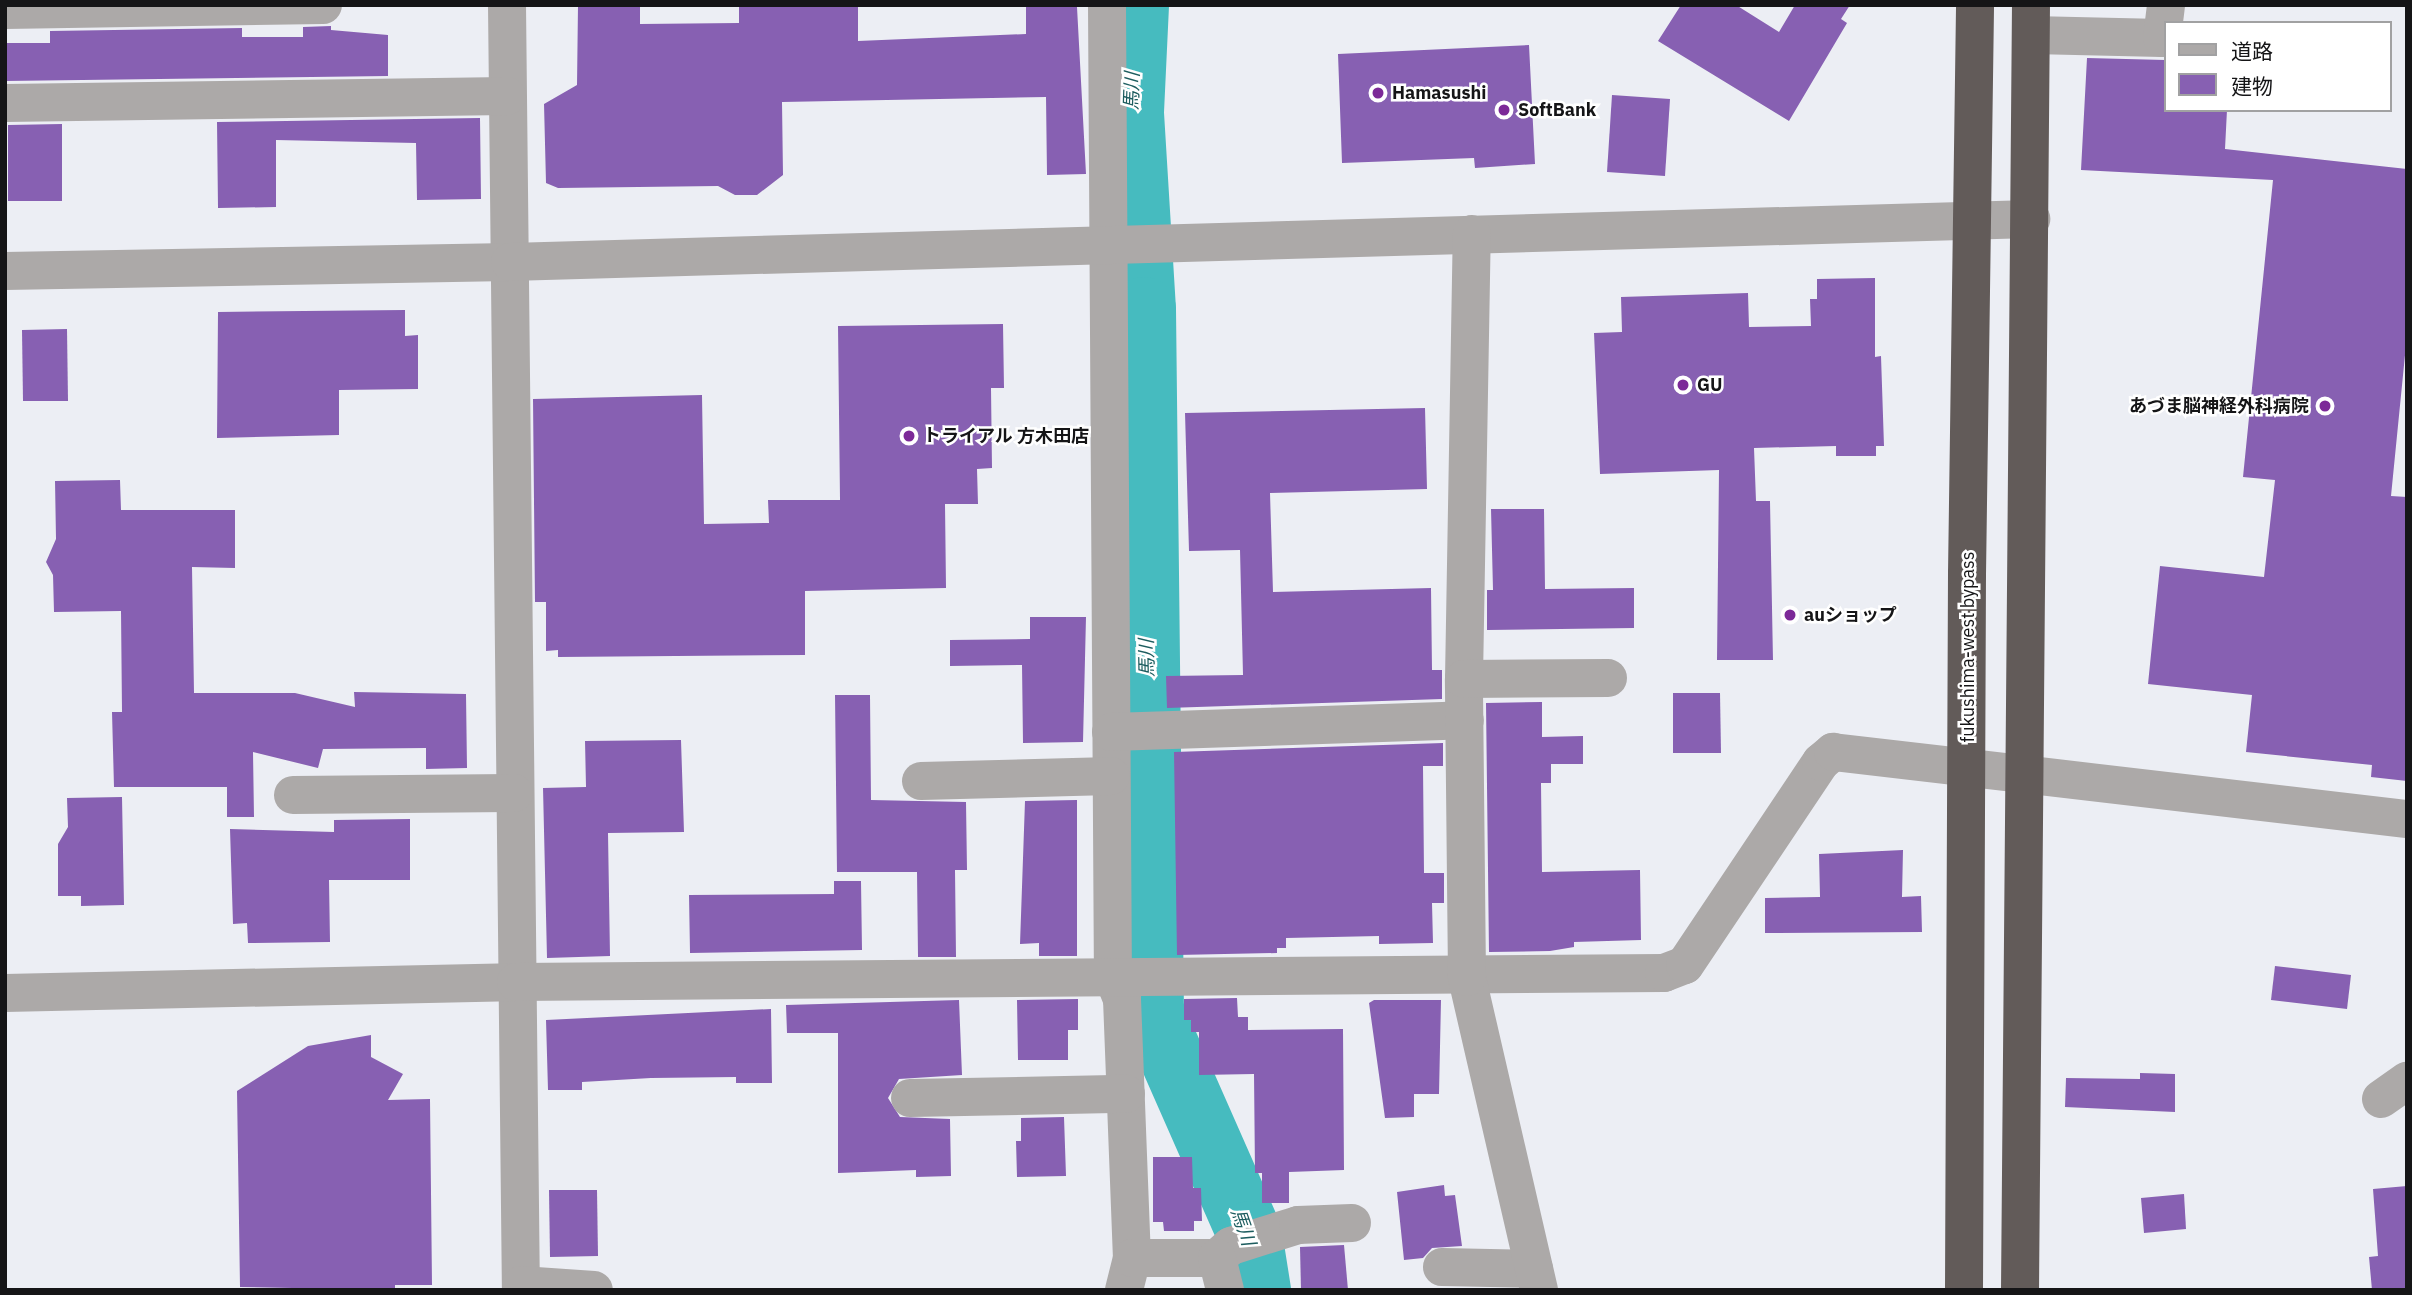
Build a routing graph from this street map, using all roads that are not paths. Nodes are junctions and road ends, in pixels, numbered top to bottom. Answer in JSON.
{"nodes":[{"id":1,"x":323,"y":5,"type":"edge"},
{"id":2,"x":507,"y":5,"type":"edge"},
{"id":3,"x":1107,"y":5,"type":"edge"},
{"id":4,"x":1975,"y":5,"type":"edge"},
{"id":5,"x":5,"y":10,"type":"edge"},
{"id":6,"x":2031,"y":20,"type":"edge"},
{"id":7,"x":2164,"y":22,"type":"edge"},
{"id":8,"x":507,"y":96,"type":"junction"},
{"id":9,"x":5,"y":103,"type":"edge"},
{"id":10,"x":2031,"y":219,"type":"junction"},
{"id":11,"x":1974,"y":220,"type":"junction"},
{"id":12,"x":1472,"y":234,"type":"junction"},
{"id":13,"x":1113,"y":246,"type":"junction"},
{"id":14,"x":510,"y":262,"type":"junction"},
{"id":15,"x":5,"y":271,"type":"edge"},
{"id":16,"x":1608,"y":678,"type":"dead end"},
{"id":17,"x":1464,"y":679,"type":"junction"},
{"id":18,"x":1465,"y":720,"type":"junction"},
{"id":19,"x":1119,"y":731,"type":"junction"},
{"id":20,"x":1969,"y":767,"type":"junction"},
{"id":21,"x":2025,"y":771,"type":"junction"},
{"id":22,"x":1111,"y":776,"type":"junction"},
{"id":23,"x":921,"y":781,"type":"dead end"},
{"id":24,"x":514,"y":793,"type":"junction"},
{"id":25,"x":293,"y":795,"type":"dead end"},
{"id":26,"x":2407,"y":819,"type":"edge"},
{"id":27,"x":1467,"y":977,"type":"junction"},
{"id":28,"x":1123,"y":978,"type":"junction"},
{"id":29,"x":516,"y":982,"type":"junction"},
{"id":30,"x":5,"y":993,"type":"edge"},
{"id":31,"x":1126,"y":1094,"type":"junction"},
{"id":32,"x":910,"y":1098,"type":"dead end"},
{"id":33,"x":1352,"y":1223,"type":"dead end"},
{"id":34,"x":1224,"y":1264,"type":"edge"},
{"id":35,"x":1443,"y":1267,"type":"dead end"},
{"id":36,"x":1128,"y":1274,"type":"edge"},
{"id":37,"x":1536,"y":1279,"type":"edge"},
{"id":38,"x":521,"y":1287,"type":"edge"},
{"id":39,"x":594,"y":1290,"type":"edge"},
{"id":40,"x":1964,"y":1290,"type":"edge"},
{"id":41,"x":2020,"y":1290,"type":"edge"}],
"edges":[{"from":1,"to":5,"type":"street"},
{"from":2,"to":8,"type":"street"},
{"from":3,"to":13,"type":"street"},
{"from":4,"to":11,"type":"highway","name":"fukushima-west bypass"},
{"from":6,"to":7,"type":"street"},
{"from":6,"to":10,"type":"highway"},
{"from":8,"to":9,"type":"street"},
{"from":8,"to":14,"type":"street"},
{"from":10,"to":11,"type":"street"},
{"from":10,"to":21,"type":"highway"},
{"from":11,"to":12,"type":"street"},
{"from":11,"to":20,"type":"highway","name":"fukushima-west bypass"},
{"from":12,"to":13,"type":"street"},
{"from":12,"to":17,"type":"street"},
{"from":13,"to":14,"type":"street"},
{"from":13,"to":19,"type":"street"},
{"from":14,"to":15,"type":"street"},
{"from":14,"to":24,"type":"street"},
{"from":16,"to":17,"type":"street"},
{"from":17,"to":18,"type":"street"},
{"from":18,"to":19,"type":"street"},
{"from":18,"to":27,"type":"street"},
{"from":19,"to":22,"type":"street"},
{"from":20,"to":21,"type":"street"},
{"from":20,"to":27,"type":"street"},
{"from":20,"to":40,"type":"highway","name":"fukushima-west bypass"},
{"from":21,"to":26,"type":"street"},
{"from":21,"to":41,"type":"highway"},
{"from":22,"to":23,"type":"street"},
{"from":22,"to":28,"type":"street"},
{"from":24,"to":25,"type":"street"},
{"from":24,"to":29,"type":"street"},
{"from":27,"to":28,"type":"street"},
{"from":27,"to":37,"type":"street"},
{"from":28,"to":29,"type":"street"},
{"from":28,"to":31,"type":"street"},
{"from":29,"to":30,"type":"street"},
{"from":29,"to":38,"type":"street"},
{"from":31,"to":32,"type":"street"},
{"from":31,"to":36,"type":"street"},
{"from":33,"to":34,"type":"street"},
{"from":34,"to":36,"type":"street"},
{"from":35,"to":37,"type":"street"},
{"from":38,"to":39,"type":"street"}]}
